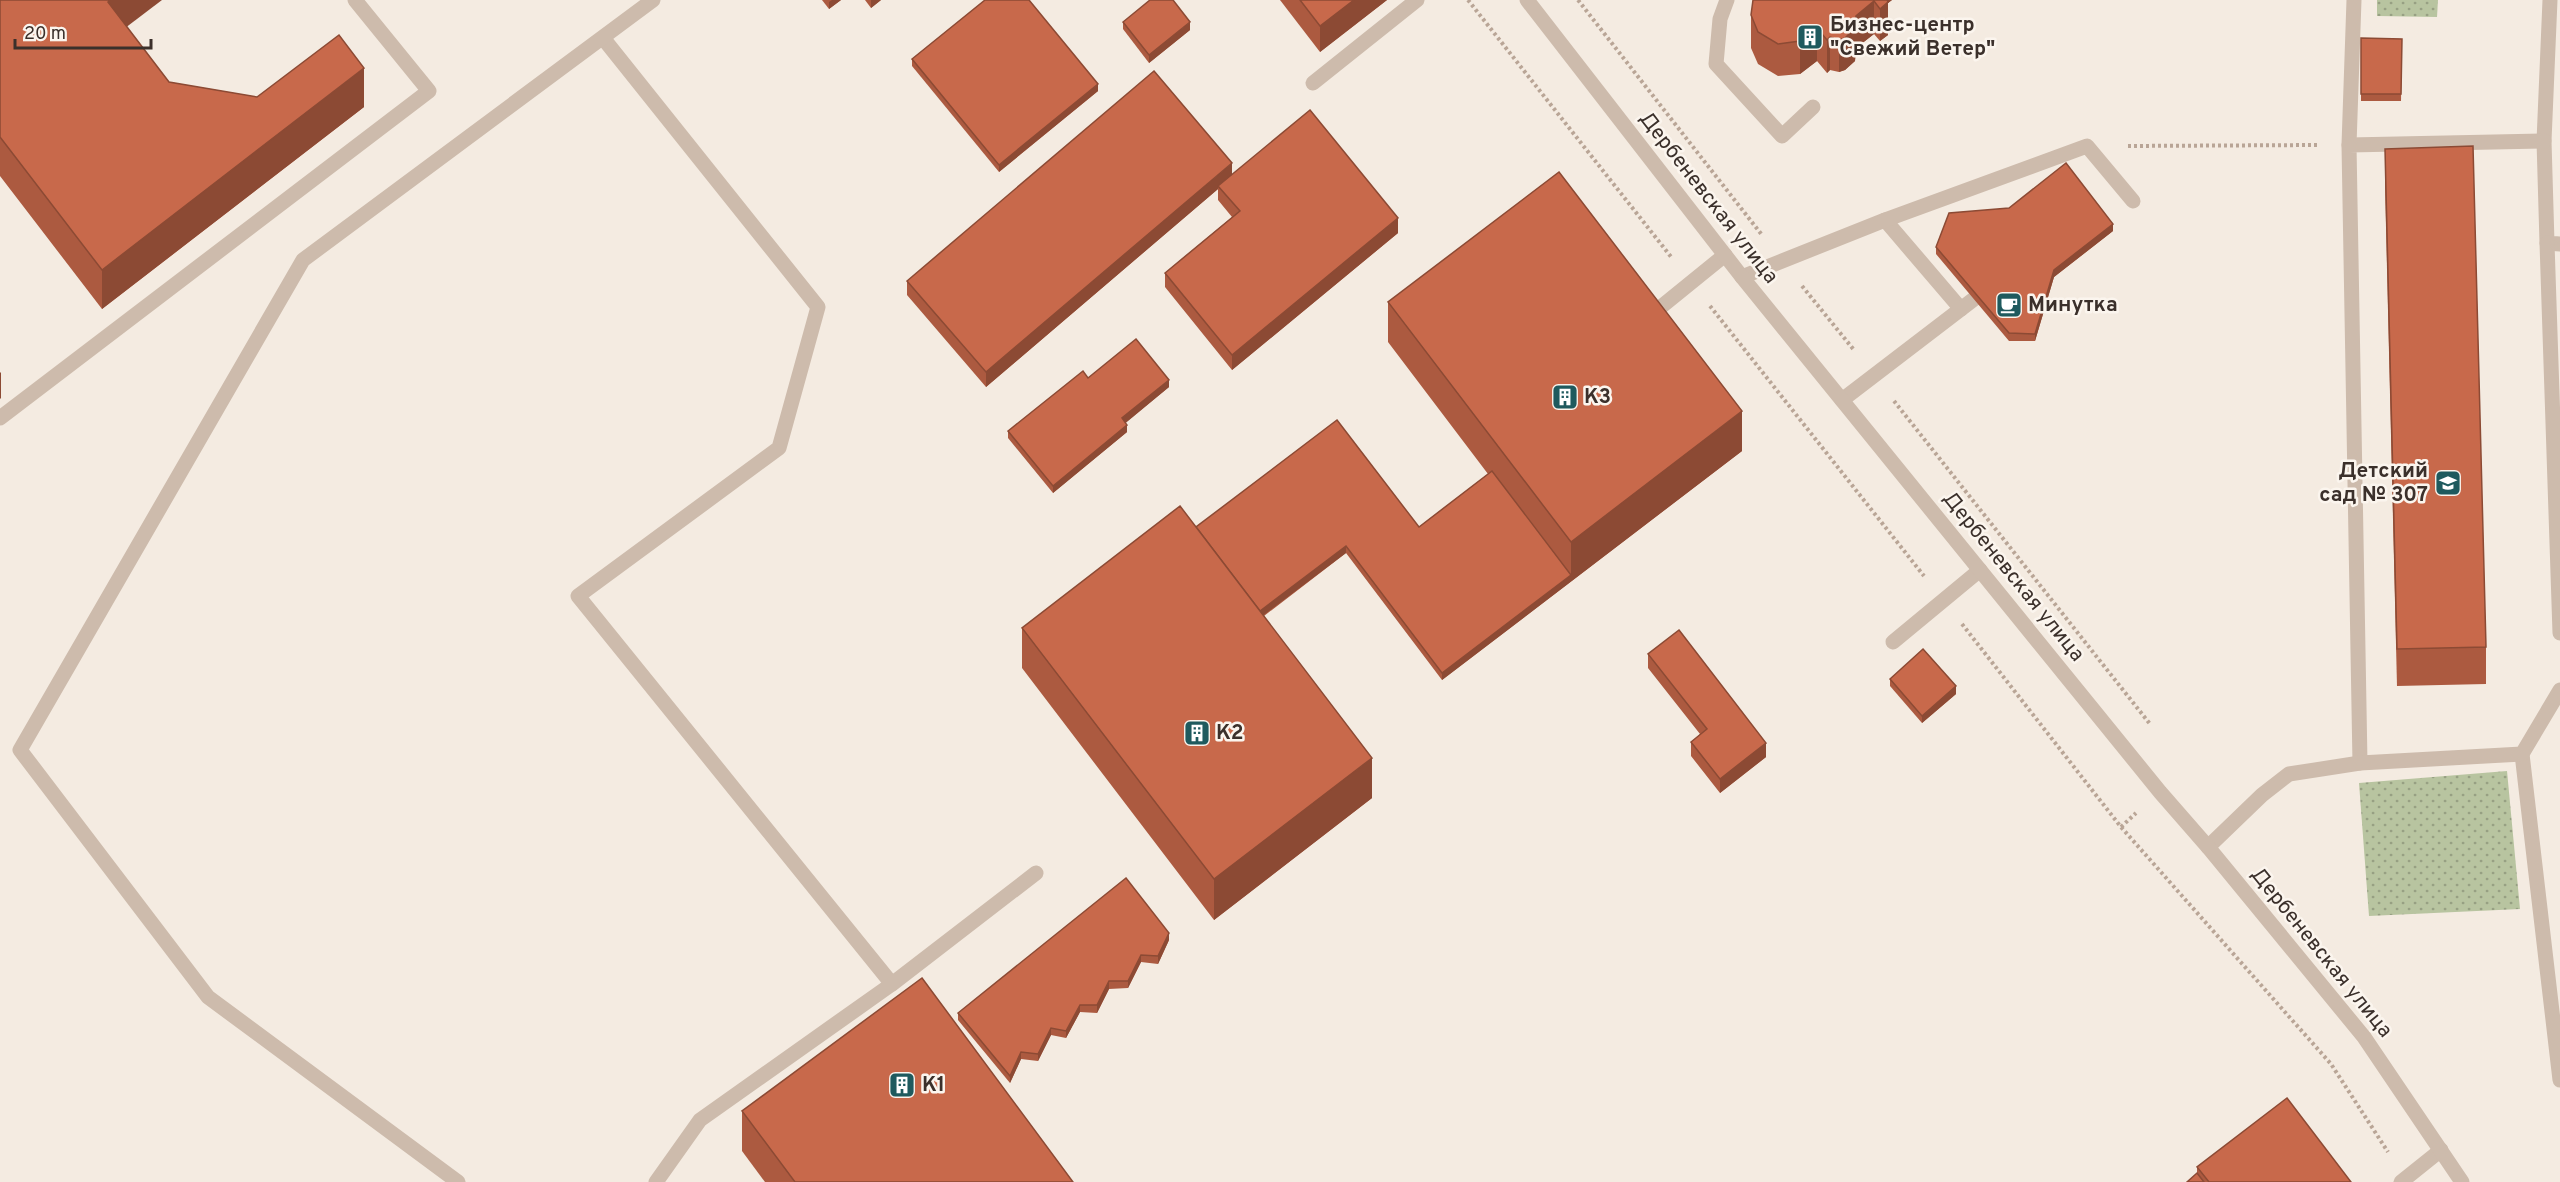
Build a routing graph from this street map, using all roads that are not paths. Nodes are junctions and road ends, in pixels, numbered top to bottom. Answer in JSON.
{"nodes":[{"id":1,"x":355,"y":0,"type":"edge"},
{"id":2,"x":653,"y":0,"type":"edge"},
{"id":3,"x":1417,"y":0,"type":"edge"},
{"id":4,"x":1527,"y":0,"type":"edge"},
{"id":5,"x":1727,"y":0,"type":"edge"},
{"id":6,"x":2354,"y":0,"type":"edge"},
{"id":7,"x":2550,"y":0,"type":"edge"},
{"id":8,"x":603,"y":38,"type":"junction"},
{"id":9,"x":1313,"y":83,"type":"dead end"},
{"id":10,"x":1813,"y":107,"type":"dead end"},
{"id":11,"x":2544,"y":141,"type":"junction"},
{"id":12,"x":2349,"y":145,"type":"junction"},
{"id":13,"x":2133,"y":201,"type":"dead end"},
{"id":14,"x":1885,"y":220,"type":"junction"},
{"id":15,"x":2553,"y":244,"type":"edge"},
{"id":16,"x":1725,"y":255,"type":"junction"},
{"id":17,"x":1742,"y":277,"type":"junction"},
{"id":18,"x":1974,"y":299,"type":"edge"},
{"id":19,"x":1961,"y":309,"type":"junction"},
{"id":20,"x":1651,"y":315,"type":"edge"},
{"id":21,"x":1842,"y":400,"type":"junction"},
{"id":22,"x":0,"y":418,"type":"edge"},
{"id":23,"x":1980,"y":570,"type":"junction"},
{"id":24,"x":2560,"y":633,"type":"edge"},
{"id":25,"x":1893,"y":642,"type":"dead end"},
{"id":26,"x":2560,"y":690,"type":"edge"},
{"id":27,"x":2523,"y":754,"type":"junction"},
{"id":28,"x":2360,"y":763,"type":"junction"},
{"id":29,"x":2208,"y":847,"type":"junction"},
{"id":30,"x":1036,"y":873,"type":"dead end"},
{"id":31,"x":892,"y":984,"type":"junction"},
{"id":32,"x":2560,"y":1080,"type":"edge"},
{"id":33,"x":2441,"y":1150,"type":"junction"},
{"id":34,"x":458,"y":1182,"type":"edge"},
{"id":35,"x":656,"y":1182,"type":"edge"},
{"id":36,"x":2401,"y":1182,"type":"edge"},
{"id":37,"x":2463,"y":1182,"type":"edge"}],
"edges":[{"from":1,"to":22,"type":"street"},
{"from":2,"to":8,"type":"street"},
{"from":3,"to":9,"type":"street"},
{"from":4,"to":16,"type":"street","name":"Дербеневская улица"},
{"from":5,"to":10,"type":"street"},
{"from":6,"to":12,"type":"street"},
{"from":7,"to":11,"type":"street"},
{"from":8,"to":31,"type":"street"},
{"from":8,"to":34,"type":"street"},
{"from":11,"to":12,"type":"street"},
{"from":11,"to":15,"type":"street"},
{"from":12,"to":28,"type":"street"},
{"from":13,"to":14,"type":"street"},
{"from":14,"to":17,"type":"street"},
{"from":14,"to":19,"type":"street"},
{"from":15,"to":24,"type":"street"},
{"from":16,"to":17,"type":"street","name":"Дербеневская улица"},
{"from":16,"to":20,"type":"street"},
{"from":17,"to":21,"type":"street","name":"Дербеневская улица"},
{"from":18,"to":19,"type":"street"},
{"from":19,"to":21,"type":"street"},
{"from":21,"to":23,"type":"street","name":"Дербеневская улица"},
{"from":23,"to":25,"type":"street"},
{"from":23,"to":29,"type":"street","name":"Дербеневская улица"},
{"from":26,"to":27,"type":"street"},
{"from":27,"to":28,"type":"street"},
{"from":27,"to":32,"type":"street"},
{"from":28,"to":29,"type":"street"},
{"from":29,"to":33,"type":"street","name":"Дербеневская улица"},
{"from":30,"to":31,"type":"street"},
{"from":31,"to":35,"type":"street"},
{"from":33,"to":36,"type":"street"},
{"from":33,"to":37,"type":"street","name":"Дербеневская улица"}]}
